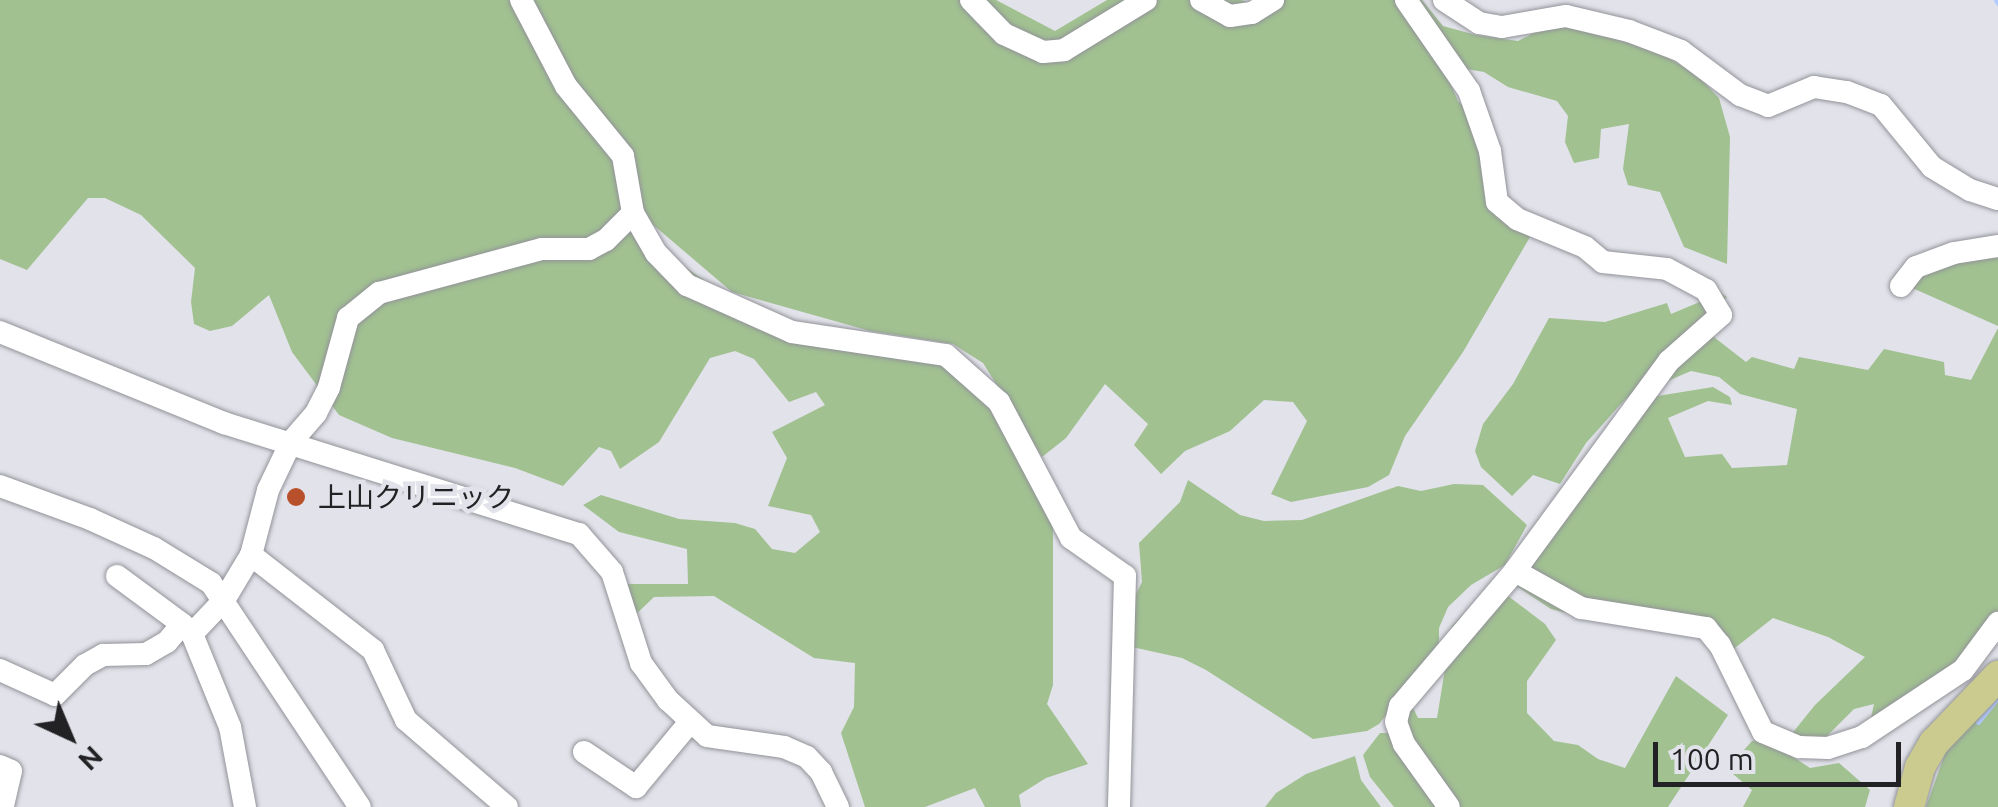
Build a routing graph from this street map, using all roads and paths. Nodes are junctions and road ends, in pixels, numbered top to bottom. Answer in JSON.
{"nodes":[{"id":1,"x":520,"y":0,"type":"edge"},
{"id":2,"x":971,"y":0,"type":"edge"},
{"id":3,"x":1146,"y":0,"type":"edge"},
{"id":4,"x":1201,"y":0,"type":"edge"},
{"id":5,"x":1273,"y":0,"type":"edge"},
{"id":6,"x":1406,"y":0,"type":"edge"},
{"id":7,"x":1444,"y":0,"type":"edge"},
{"id":8,"x":1998,"y":198,"type":"edge"},
{"id":9,"x":633,"y":213,"type":"junction"},
{"id":10,"x":1998,"y":246,"type":"edge"},
{"id":11,"x":1900,"y":286,"type":"dead end"},
{"id":12,"x":0,"y":332,"type":"edge"},
{"id":13,"x":291,"y":442,"type":"junction"},
{"id":14,"x":0,"y":486,"type":"edge"},
{"id":15,"x":251,"y":555,"type":"junction"},
{"id":16,"x":1515,"y":570,"type":"junction"},
{"id":17,"x":117,"y":576,"type":"dead end"},
{"id":18,"x":224,"y":600,"type":"junction"},
{"id":19,"x":1998,"y":623,"type":"edge"},
{"id":20,"x":187,"y":629,"type":"junction"},
{"id":21,"x":0,"y":670,"type":"edge"},
{"id":22,"x":1998,"y":676,"type":"edge"},
{"id":23,"x":690,"y":722,"type":"junction"},
{"id":24,"x":584,"y":752,"type":"dead end"},
{"id":25,"x":0,"y":766,"type":"edge"},
{"id":26,"x":496,"y":804,"type":"edge"},
{"id":27,"x":836,"y":806,"type":"edge"},
{"id":28,"x":3,"y":807,"type":"edge"},
{"id":29,"x":245,"y":807,"type":"edge"},
{"id":30,"x":360,"y":807,"type":"edge"},
{"id":31,"x":1119,"y":807,"type":"edge"},
{"id":32,"x":1449,"y":807,"type":"edge"},
{"id":33,"x":1909,"y":807,"type":"edge"}],
"edges":[{"from":1,"to":9,"type":"street"},
{"from":2,"to":3,"type":"street"},
{"from":4,"to":5,"type":"street"},
{"from":6,"to":16,"type":"street"},
{"from":7,"to":8,"type":"street"},
{"from":9,"to":13,"type":"street"},
{"from":9,"to":31,"type":"street"},
{"from":10,"to":11,"type":"street"},
{"from":12,"to":13,"type":"street"},
{"from":13,"to":15,"type":"street"},
{"from":13,"to":23,"type":"street"},
{"from":14,"to":18,"type":"street"},
{"from":15,"to":18,"type":"street"},
{"from":15,"to":26,"type":"street"},
{"from":16,"to":19,"type":"street"},
{"from":16,"to":32,"type":"street"},
{"from":17,"to":20,"type":"street"},
{"from":18,"to":20,"type":"street"},
{"from":18,"to":30,"type":"street"},
{"from":20,"to":21,"type":"street"},
{"from":20,"to":29,"type":"street"},
{"from":22,"to":33,"type":"main road"},
{"from":23,"to":24,"type":"street"},
{"from":23,"to":27,"type":"street"},
{"from":25,"to":28,"type":"street"}]}
